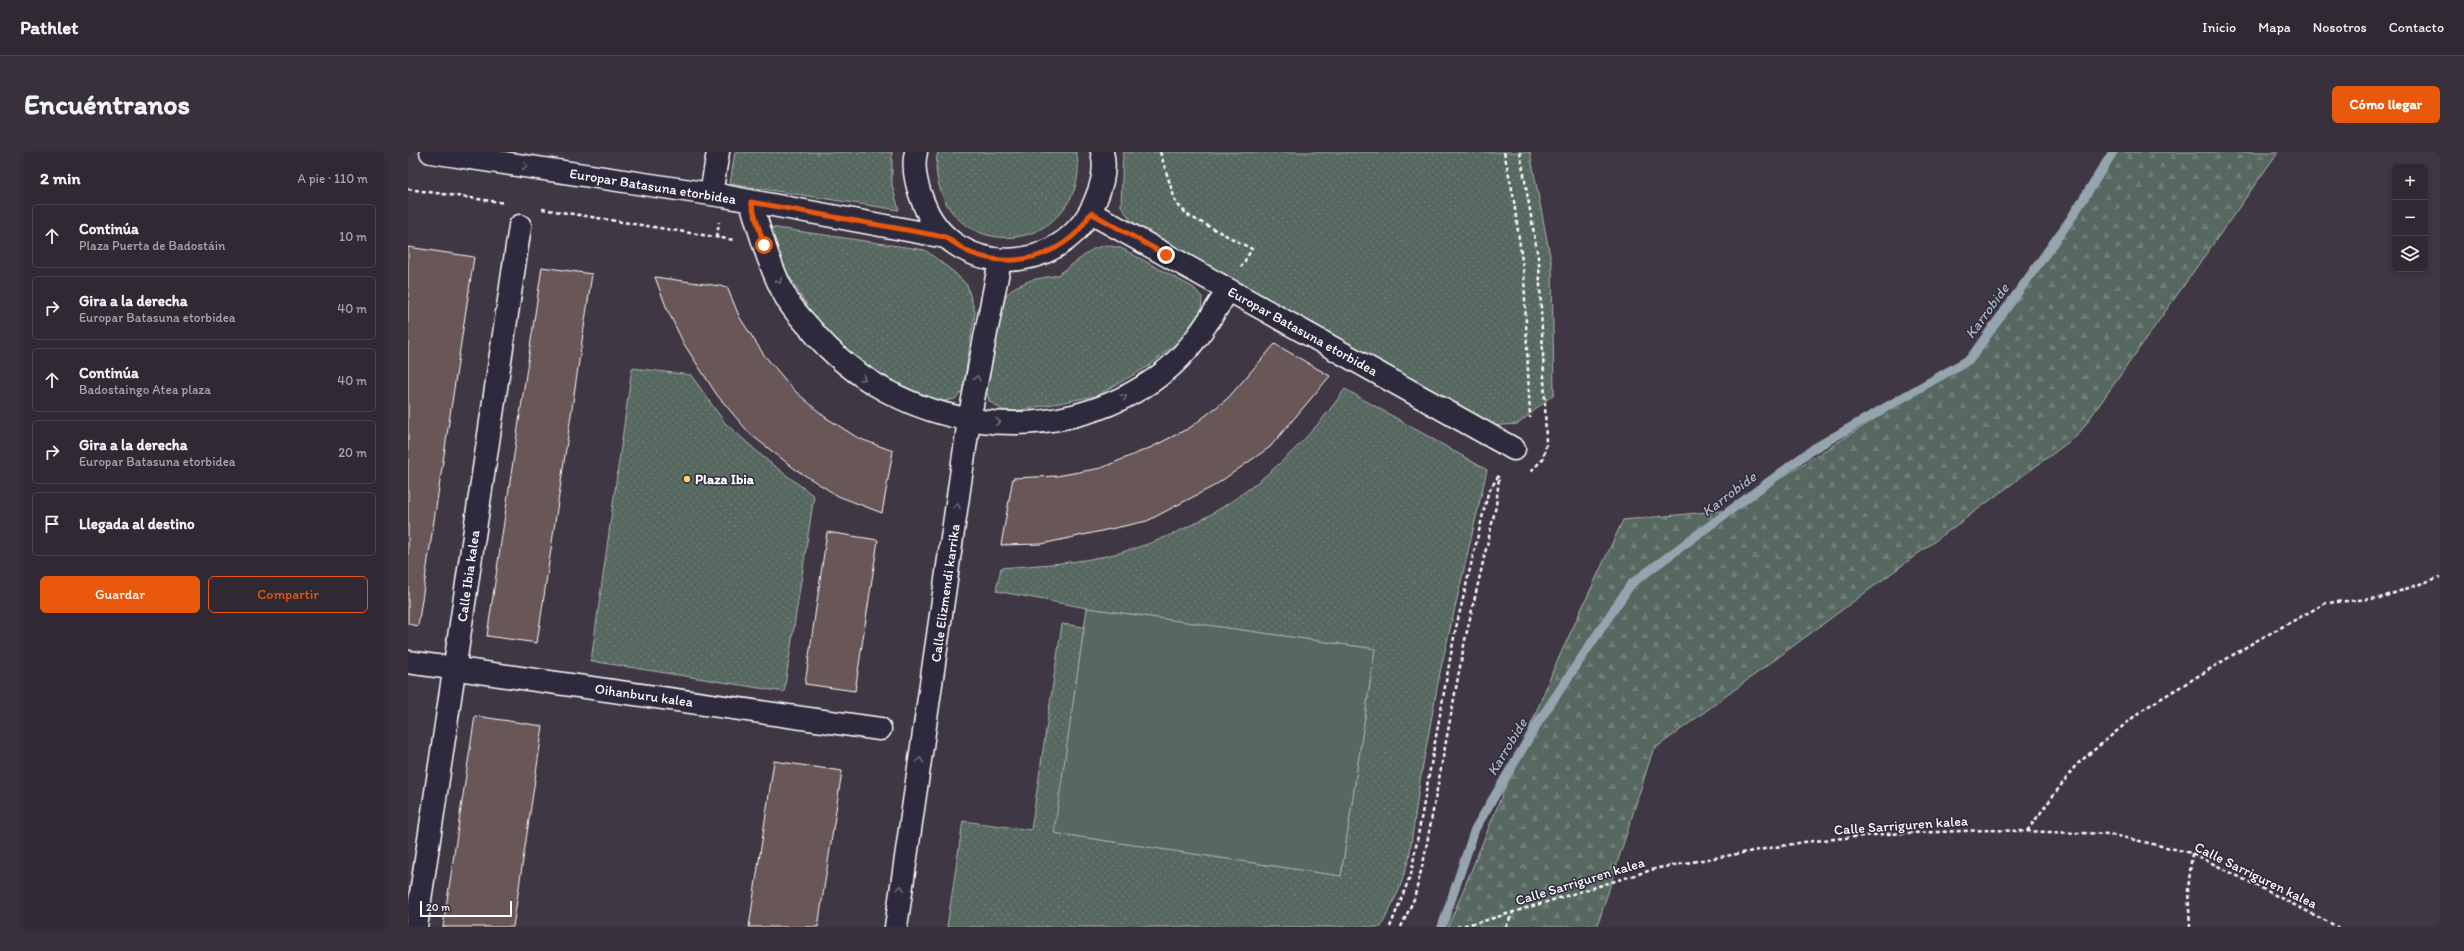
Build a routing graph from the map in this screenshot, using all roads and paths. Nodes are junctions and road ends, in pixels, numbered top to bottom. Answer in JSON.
{"nodes":[{"id":1,"x":431,"y":152,"type":"edge"},
{"id":2,"x":718,"y":152,"type":"edge"},
{"id":3,"x":916,"y":152,"type":"edge"},
{"id":4,"x":1102,"y":152,"type":"edge"},
{"id":5,"x":1160,"y":152,"type":"edge"},
{"id":6,"x":1504,"y":152,"type":"edge"},
{"id":7,"x":1520,"y":152,"type":"edge"},
{"id":8,"x":713,"y":182,"type":"dead end"},
{"id":9,"x":408,"y":189,"type":"edge"},
{"id":10,"x":751,"y":202,"type":"junction"},
{"id":11,"x":508,"y":204,"type":"dead end"},
{"id":12,"x":537,"y":209,"type":"dead end"},
{"id":13,"x":1091,"y":213,"type":"junction"},
{"id":14,"x":520,"y":226,"type":"dead end"},
{"id":15,"x":717,"y":237,"type":"dead end"},
{"id":16,"x":945,"y":237,"type":"junction"},
{"id":17,"x":1000,"y":261,"type":"junction"},
{"id":18,"x":1228,"y":290,"type":"junction"},
{"id":19,"x":1530,"y":418,"type":"dead end"},
{"id":20,"x":969,"y":420,"type":"junction"},
{"id":21,"x":1514,"y":449,"type":"dead end"},
{"id":22,"x":1524,"y":474,"type":"dead end"},
{"id":23,"x":1499,"y":475,"type":"junction"},
{"id":24,"x":1506,"y":476,"type":"dead end"},
{"id":25,"x":2440,"y":577,"type":"edge"},
{"id":26,"x":408,"y":662,"type":"edge"},
{"id":27,"x":454,"y":669,"type":"junction"},
{"id":28,"x":880,"y":729,"type":"dead end"},
{"id":29,"x":2027,"y":831,"type":"junction"},
{"id":30,"x":2192,"y":853,"type":"junction"},
{"id":31,"x":1513,"y":911,"type":"junction"},
{"id":32,"x":416,"y":927,"type":"edge"},
{"id":33,"x":896,"y":927,"type":"edge"},
{"id":34,"x":1390,"y":927,"type":"edge"},
{"id":35,"x":1401,"y":927,"type":"edge"},
{"id":36,"x":1457,"y":927,"type":"edge"},
{"id":37,"x":1506,"y":927,"type":"edge"},
{"id":38,"x":2190,"y":927,"type":"edge"},
{"id":39,"x":2338,"y":927,"type":"edge"}],
"edges":[{"from":1,"to":10,"type":"street","name":"Europar Batasuna etorbidea","one_way":true},
{"from":2,"to":8,"type":"street","name":"Europar Batasuna etorbidea"},
{"from":3,"to":16,"type":"street"},
{"from":4,"to":13,"type":"street"},
{"from":5,"to":18,"type":"path"},
{"from":6,"to":19,"type":"path"},
{"from":7,"to":22,"type":"path"},
{"from":9,"to":11,"type":"path"},
{"from":10,"to":16,"type":"street","name":"Europar Batasuna etorbidea"},
{"from":10,"to":20,"type":"street","one_way":true},
{"from":12,"to":15,"type":"path"},
{"from":13,"to":17,"type":"street"},
{"from":13,"to":18,"type":"street","name":"Europar Batasuna etorbidea"},
{"from":14,"to":27,"type":"street","name":"Calle Ibia kalea"},
{"from":16,"to":17,"type":"street"},
{"from":20,"to":17,"type":"street","name":"Calle Elizmendi karrika","one_way":true},
{"from":20,"to":18,"type":"street","one_way":true},
{"from":18,"to":21,"type":"street","name":"Europar Batasuna etorbidea"},
{"from":33,"to":20,"type":"street","name":"Calle Elizmendi karrika","one_way":true},
{"from":23,"to":24,"type":"path"},
{"from":23,"to":34,"type":"path"},
{"from":23,"to":35,"type":"path"},
{"from":25,"to":29,"type":"path"},
{"from":26,"to":27,"type":"street","name":"Oihanburu kalea"},
{"from":27,"to":28,"type":"street","name":"Oihanburu kalea"},
{"from":27,"to":32,"type":"street","name":"Calle Ibia kalea"},
{"from":29,"to":30,"type":"path","name":"Calle Sarriguren kalea"},
{"from":29,"to":31,"type":"path","name":"Calle Sarriguren kalea"},
{"from":30,"to":38,"type":"path"},
{"from":30,"to":39,"type":"path","name":"Calle Sarriguren kalea"},
{"from":31,"to":36,"type":"path","name":"Calle Sarriguren kalea"},
{"from":31,"to":37,"type":"path"}]}
